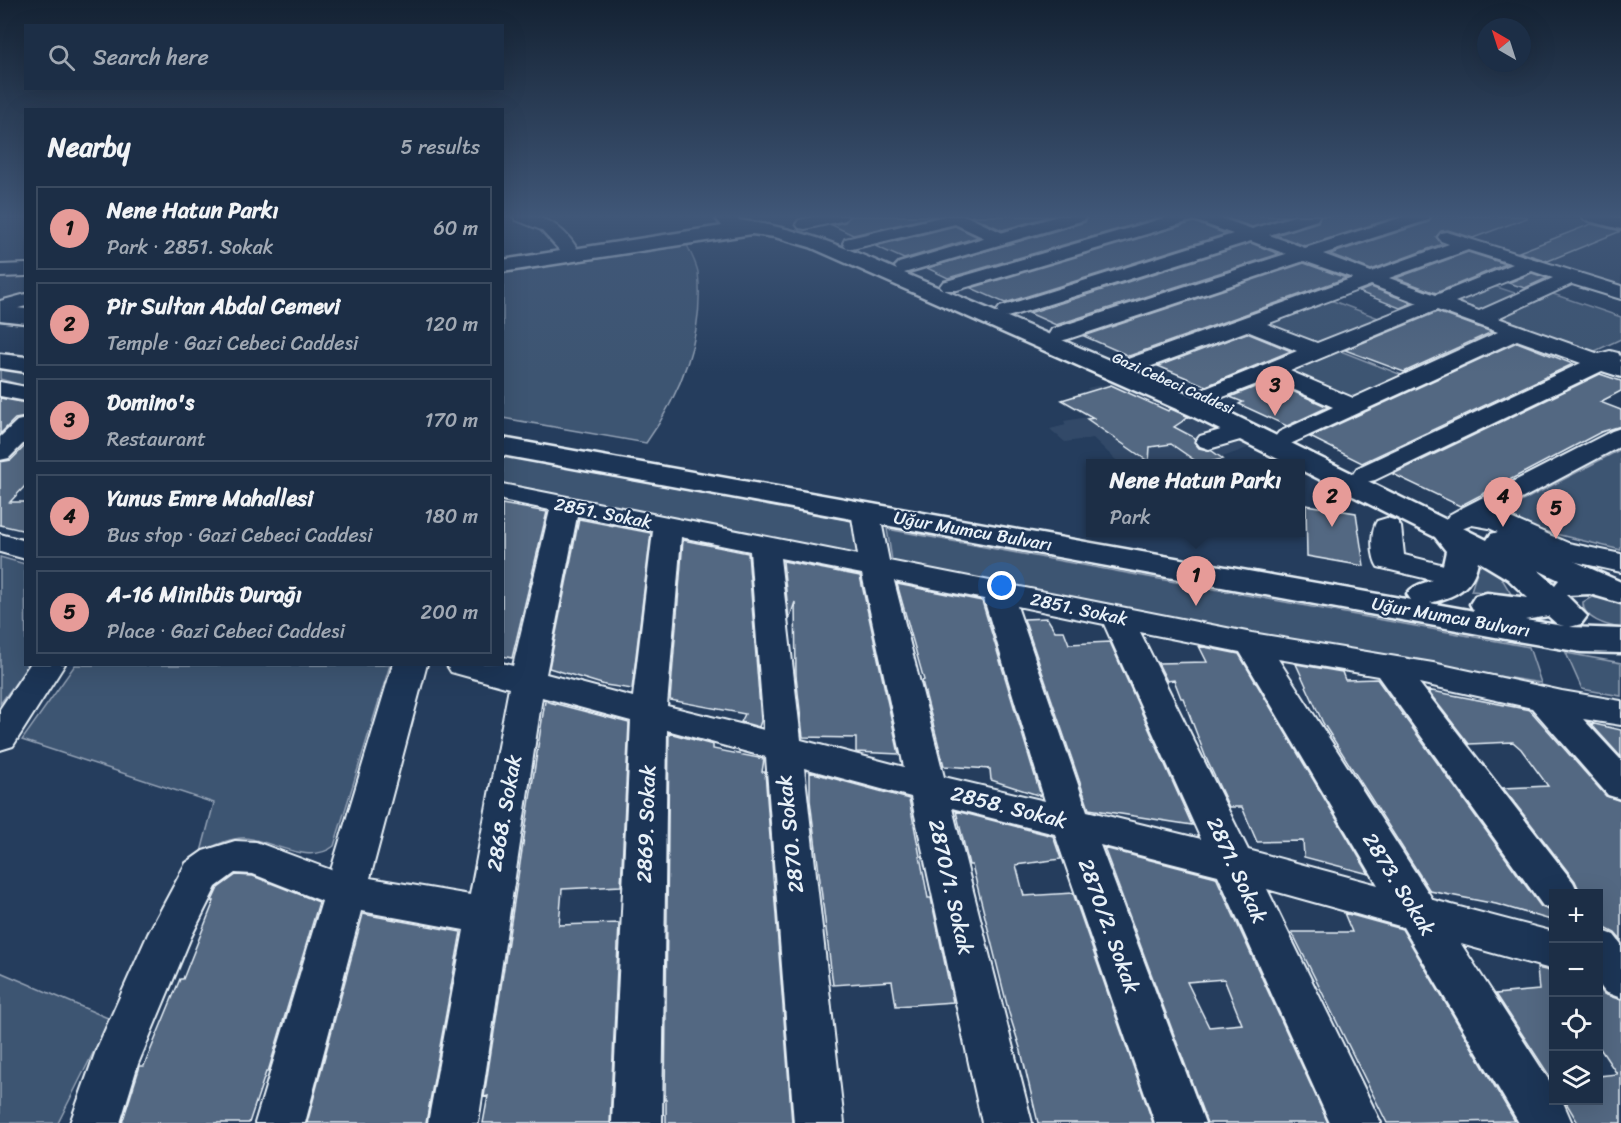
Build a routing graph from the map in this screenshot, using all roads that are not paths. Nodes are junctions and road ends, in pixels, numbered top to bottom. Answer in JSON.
{"nodes":[{"id":1,"x":15,"y":268,"type":"edge"},
{"id":2,"x":876,"y":268,"type":"edge"},
{"id":3,"x":909,"y":268,"type":"edge"},
{"id":4,"x":1010,"y":268,"type":"edge"},
{"id":5,"x":1143,"y":268,"type":"edge"},
{"id":6,"x":1258,"y":268,"type":"edge"},
{"id":7,"x":1342,"y":268,"type":"edge"},
{"id":8,"x":1400,"y":268,"type":"edge"},
{"id":9,"x":1519,"y":268,"type":"edge"},
{"id":10,"x":1545,"y":268,"type":"edge"},
{"id":11,"x":0,"y":269,"type":"edge"},
{"id":12,"x":1571,"y":277,"type":"junction"},
{"id":13,"x":1372,"y":279,"type":"junction"},
{"id":14,"x":1489,"y":279,"type":"junction"},
{"id":15,"x":0,"y":282,"type":"edge"},
{"id":16,"x":24,"y":284,"type":"edge"},
{"id":17,"x":24,"y":285,"type":"edge"},
{"id":18,"x":950,"y":286,"type":"junction"},
{"id":19,"x":1618,"y":289,"type":"edge"},
{"id":20,"x":1534,"y":294,"type":"junction"},
{"id":21,"x":0,"y":299,"type":"edge"},
{"id":22,"x":24,"y":301,"type":"edge"},
{"id":23,"x":1436,"y":303,"type":"junction"},
{"id":24,"x":0,"y":307,"type":"edge"},
{"id":25,"x":1007,"y":311,"type":"junction"},
{"id":26,"x":0,"y":313,"type":"edge"},
{"id":27,"x":24,"y":316,"type":"edge"},
{"id":28,"x":1480,"y":318,"type":"junction"},
{"id":29,"x":24,"y":321,"type":"edge"},
{"id":30,"x":0,"y":323,"type":"edge"},
{"id":31,"x":1246,"y":323,"type":"junction"},
{"id":32,"x":24,"y":332,"type":"edge"},
{"id":33,"x":1516,"y":332,"type":"junction"},
{"id":34,"x":0,"y":334,"type":"edge"},
{"id":35,"x":1060,"y":334,"type":"junction"},
{"id":36,"x":1316,"y":351,"type":"junction"},
{"id":37,"x":0,"y":361,"type":"edge"},
{"id":38,"x":1614,"y":362,"type":"edge"},
{"id":39,"x":24,"y":365,"type":"edge"},
{"id":40,"x":1133,"y":365,"type":"junction"},
{"id":41,"x":1269,"y":370,"type":"junction"},
{"id":42,"x":0,"y":389,"type":"edge"},
{"id":43,"x":24,"y":394,"type":"edge"},
{"id":44,"x":1205,"y":397,"type":"junction"},
{"id":45,"x":1354,"y":407,"type":"junction"},
{"id":46,"x":24,"y":428,"type":"edge"},
{"id":47,"x":504,"y":431,"type":"edge"},
{"id":48,"x":1245,"y":431,"type":"junction"},
{"id":49,"x":1621,"y":436,"type":"edge"},
{"id":50,"x":1288,"y":437,"type":"junction"},
{"id":51,"x":1209,"y":441,"type":"dead end"},
{"id":52,"x":504,"y":446,"type":"edge"},
{"id":53,"x":0,"y":452,"type":"edge"},
{"id":54,"x":1366,"y":474,"type":"junction"},
{"id":55,"x":504,"y":492,"type":"edge"},
{"id":56,"x":566,"y":506,"type":"junction"},
{"id":57,"x":865,"y":511,"type":"junction"},
{"id":58,"x":1458,"y":522,"type":"junction"},
{"id":59,"x":668,"y":526,"type":"junction"},
{"id":60,"x":1387,"y":527,"type":"dead end"},
{"id":61,"x":1086,"y":534,"type":"edge"},
{"id":62,"x":1102,"y":537,"type":"edge"},
{"id":63,"x":764,"y":544,"type":"junction"},
{"id":64,"x":1559,"y":550,"type":"junction"},
{"id":65,"x":1621,"y":563,"type":"edge"},
{"id":66,"x":876,"y":567,"type":"junction"},
{"id":67,"x":1457,"y":577,"type":"junction"},
{"id":68,"x":1612,"y":584,"type":"edge"},
{"id":69,"x":997,"y":592,"type":"junction"},
{"id":70,"x":1424,"y":594,"type":"junction"},
{"id":71,"x":1556,"y":604,"type":"junction"},
{"id":72,"x":1117,"y":617,"type":"junction"},
{"id":73,"x":1621,"y":640,"type":"edge"},
{"id":74,"x":1252,"y":644,"type":"junction"},
{"id":75,"x":47,"y":666,"type":"edge"},
{"id":76,"x":409,"y":666,"type":"edge"},
{"id":77,"x":471,"y":666,"type":"edge"},
{"id":78,"x":1388,"y":666,"type":"junction"},
{"id":79,"x":527,"y":681,"type":"junction"},
{"id":80,"x":1545,"y":700,"type":"junction"},
{"id":81,"x":649,"y":713,"type":"junction"},
{"id":82,"x":1621,"y":713,"type":"edge"},
{"id":83,"x":0,"y":737,"type":"edge"},
{"id":84,"x":782,"y":748,"type":"junction"},
{"id":85,"x":1621,"y":785,"type":"edge"},
{"id":86,"x":927,"y":787,"type":"junction"},
{"id":87,"x":1071,"y":822,"type":"junction"},
{"id":88,"x":1234,"y":862,"type":"junction"},
{"id":89,"x":1554,"y":889,"type":"edge"},
{"id":90,"x":346,"y":891,"type":"junction"},
{"id":91,"x":1417,"y":913,"type":"junction"},
{"id":92,"x":486,"y":916,"type":"junction"},
{"id":93,"x":1549,"y":950,"type":"edge"},
{"id":94,"x":95,"y":1123,"type":"edge"},
{"id":95,"x":280,"y":1123,"type":"edge"},
{"id":96,"x":453,"y":1123,"type":"edge"},
{"id":97,"x":637,"y":1123,"type":"edge"},
{"id":98,"x":819,"y":1123,"type":"edge"},
{"id":99,"x":1007,"y":1123,"type":"edge"},
{"id":100,"x":1179,"y":1123,"type":"edge"},
{"id":101,"x":1356,"y":1123,"type":"edge"},
{"id":102,"x":1547,"y":1123,"type":"edge"}],
"edges":[{"from":1,"to":11,"type":"street"},
{"from":2,"to":48,"type":"main road","name":"Gazi Cebeci Caddesi"},
{"from":3,"to":18,"type":"main road","name":"Gazi Cebeci Caddesi"},
{"from":4,"to":18,"type":"street"},
{"from":5,"to":25,"type":"street"},
{"from":6,"to":35,"type":"street"},
{"from":7,"to":13,"type":"street"},
{"from":8,"to":13,"type":"street"},
{"from":9,"to":14,"type":"street"},
{"from":10,"to":12,"type":"street"},
{"from":12,"to":19,"type":"street"},
{"from":12,"to":20,"type":"street"},
{"from":13,"to":23,"type":"street"},
{"from":13,"to":31,"type":"street"},
{"from":14,"to":20,"type":"street"},
{"from":14,"to":23,"type":"street"},
{"from":15,"to":16,"type":"street"},
{"from":17,"to":21,"type":"street"},
{"from":18,"to":25,"type":"main road","name":"Gazi Cebeci Caddesi"},
{"from":20,"to":28,"type":"street"},
{"from":22,"to":24,"type":"street"},
{"from":23,"to":28,"type":"street"},
{"from":23,"to":36,"type":"street"},
{"from":25,"to":35,"type":"main road","name":"Gazi Cebeci Caddesi"},
{"from":26,"to":27,"type":"main road"},
{"from":28,"to":33,"type":"street"},
{"from":29,"to":30,"type":"main road"},
{"from":31,"to":36,"type":"street"},
{"from":31,"to":40,"type":"street"},
{"from":32,"to":34,"type":"main road"},
{"from":33,"to":38,"type":"street"},
{"from":33,"to":45,"type":"street"},
{"from":35,"to":40,"type":"main road","name":"Gazi Cebeci Caddesi"},
{"from":36,"to":41,"type":"street"},
{"from":37,"to":39,"type":"main road"},
{"from":38,"to":54,"type":"street"},
{"from":40,"to":44,"type":"main road","name":"Gazi Cebeci Caddesi"},
{"from":41,"to":44,"type":"street"},
{"from":41,"to":45,"type":"street"},
{"from":42,"to":43,"type":"street"},
{"from":44,"to":50,"type":"main road","name":"Gazi Cebeci Caddesi"},
{"from":45,"to":50,"type":"street"},
{"from":46,"to":53,"type":"street"},
{"from":47,"to":61,"type":"main road","name":"Uğur Mumcu Bulvarı"},
{"from":48,"to":51,"type":"street"},
{"from":48,"to":58,"type":"main road","name":"Gazi Cebeci Caddesi"},
{"from":49,"to":58,"type":"street"},
{"from":50,"to":54,"type":"main road","name":"Gazi Cebeci Caddesi"},
{"from":52,"to":57,"type":"main road","name":"Uğur Mumcu Bulvarı"},
{"from":54,"to":58,"type":"main road","name":"Gazi Cebeci Caddesi"},
{"from":55,"to":56,"type":"street","name":"2851. Sokak"},
{"from":56,"to":59,"type":"street","name":"2851. Sokak"},
{"from":56,"to":79,"type":"street","name":"2868. Sokak"},
{"from":57,"to":66,"type":"street","name":"2870/1. Sokak"},
{"from":57,"to":73,"type":"main road","name":"Uğur Mumcu Bulvarı"},
{"from":58,"to":64,"type":"street"},
{"from":58,"to":67,"type":"main road"},
{"from":58,"to":68,"type":"main road","name":"Gazi Cebeci Caddesi"},
{"from":58,"to":71,"type":"main road","name":"Gazi Cebeci Caddesi"},
{"from":59,"to":63,"type":"street","name":"2851. Sokak"},
{"from":59,"to":81,"type":"street","name":"2869. Sokak"},
{"from":60,"to":67,"type":"street"},
{"from":62,"to":70,"type":"main road","name":"Uğur Mumcu Bulvarı"},
{"from":63,"to":66,"type":"street","name":"2851. Sokak"},
{"from":63,"to":84,"type":"street","name":"2870. Sokak"},
{"from":64,"to":65,"type":"street"},
{"from":64,"to":68,"type":"street"},
{"from":66,"to":69,"type":"street","name":"2851. Sokak"},
{"from":66,"to":86,"type":"street","name":"2870/1. Sokak"},
{"from":67,"to":70,"type":"main road"},
{"from":68,"to":71,"type":"main road"},
{"from":69,"to":72,"type":"street","name":"2851. Sokak"},
{"from":69,"to":87,"type":"street","name":"2870/2. Sokak"},
{"from":70,"to":71,"type":"main road","name":"Uğur Mumcu Bulvarı"},
{"from":71,"to":73,"type":"main road","name":"Gazi Cebeci Caddesi"},
{"from":72,"to":74,"type":"street","name":"2851. Sokak"},
{"from":72,"to":88,"type":"street","name":"2871. Sokak"},
{"from":74,"to":78,"type":"street","name":"2851. Sokak"},
{"from":74,"to":91,"type":"street","name":"2873. Sokak"},
{"from":75,"to":83,"type":"street"},
{"from":76,"to":90,"type":"street"},
{"from":77,"to":79,"type":"street","name":"2858. Sokak"},
{"from":78,"to":80,"type":"street","name":"2851. Sokak"},
{"from":78,"to":89,"type":"street"},
{"from":79,"to":81,"type":"street","name":"2858. Sokak"},
{"from":79,"to":92,"type":"street","name":"2868. Sokak"},
{"from":80,"to":82,"type":"street","name":"2851. Sokak"},
{"from":80,"to":85,"type":"street"},
{"from":81,"to":84,"type":"street","name":"2858. Sokak"},
{"from":81,"to":97,"type":"street","name":"2869. Sokak"},
{"from":84,"to":86,"type":"street","name":"2858. Sokak"},
{"from":84,"to":98,"type":"street","name":"2870. Sokak"},
{"from":86,"to":87,"type":"street","name":"2858. Sokak"},
{"from":86,"to":99,"type":"street","name":"2870/1. Sokak"},
{"from":87,"to":88,"type":"street","name":"2858. Sokak"},
{"from":87,"to":100,"type":"street","name":"2870/2. Sokak"},
{"from":88,"to":91,"type":"street","name":"2858. Sokak"},
{"from":88,"to":101,"type":"street","name":"2871. Sokak"},
{"from":90,"to":92,"type":"street"},
{"from":90,"to":94,"type":"street"},
{"from":90,"to":95,"type":"street"},
{"from":91,"to":93,"type":"street","name":"2858. Sokak"},
{"from":91,"to":102,"type":"street","name":"2873. Sokak"},
{"from":92,"to":96,"type":"street","name":"2868. Sokak"}]}
